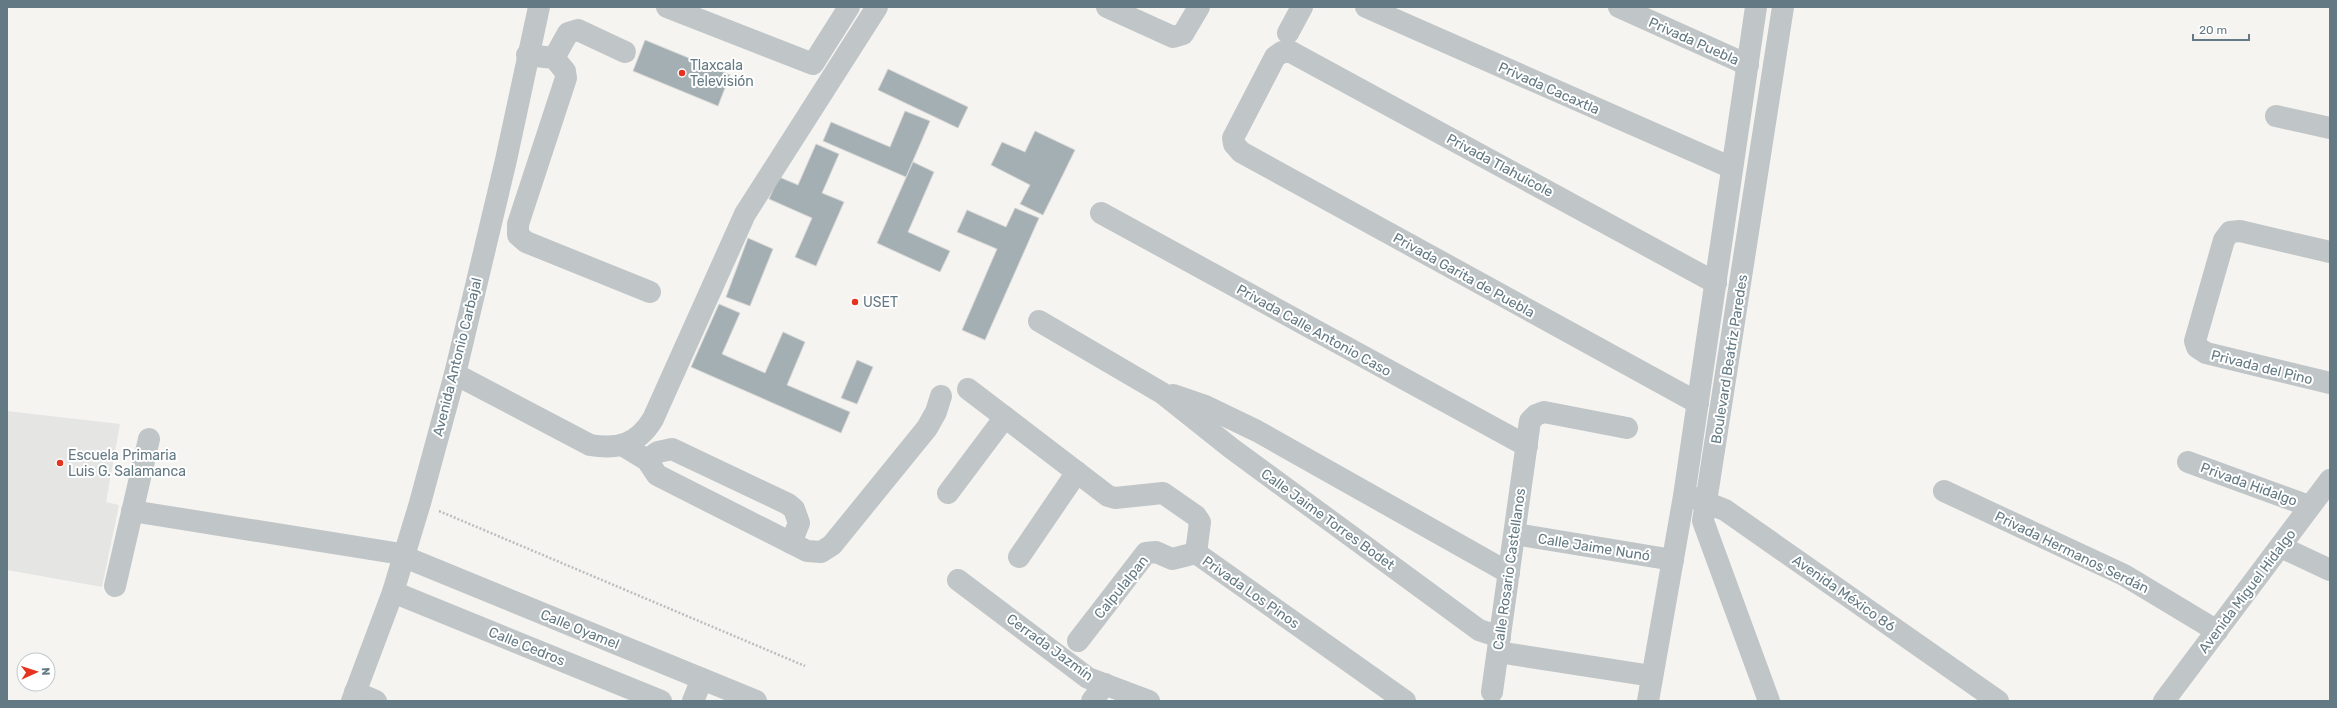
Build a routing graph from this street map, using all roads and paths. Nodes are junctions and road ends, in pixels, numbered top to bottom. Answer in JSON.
{"nodes":[{"id":1,"x":539,"y":7,"type":"edge"},
{"id":2,"x":667,"y":7,"type":"edge"},
{"id":3,"x":849,"y":7,"type":"edge"},
{"id":4,"x":877,"y":7,"type":"edge"},
{"id":5,"x":1106,"y":7,"type":"edge"},
{"id":6,"x":1199,"y":7,"type":"edge"},
{"id":7,"x":1302,"y":7,"type":"edge"},
{"id":8,"x":1366,"y":7,"type":"edge"},
{"id":9,"x":1619,"y":7,"type":"edge"},
{"id":10,"x":1756,"y":7,"type":"edge"},
{"id":11,"x":1783,"y":7,"type":"edge"},
{"id":12,"x":1285,"y":42,"type":"junction"},
{"id":13,"x":625,"y":52,"type":"dead end"},
{"id":14,"x":527,"y":55,"type":"junction"},
{"id":15,"x":554,"y":58,"type":"junction"},
{"id":16,"x":1748,"y":65,"type":"junction"},
{"id":17,"x":2276,"y":116,"type":"dead end"},
{"id":18,"x":2330,"y":128,"type":"edge"},
{"id":19,"x":1732,"y":168,"type":"junction"},
{"id":20,"x":1101,"y":213,"type":"dead end"},
{"id":21,"x":2330,"y":252,"type":"edge"},
{"id":22,"x":1716,"y":283,"type":"junction"},
{"id":23,"x":650,"y":292,"type":"dead end"},
{"id":24,"x":1039,"y":320,"type":"dead end"},
{"id":25,"x":455,"y":374,"type":"junction"},
{"id":26,"x":2330,"y":383,"type":"edge"},
{"id":27,"x":968,"y":389,"type":"dead end"},
{"id":28,"x":1162,"y":393,"type":"junction"},
{"id":29,"x":941,"y":396,"type":"dead end"},
{"id":30,"x":1698,"y":403,"type":"junction"},
{"id":31,"x":1005,"y":417,"type":"junction"},
{"id":32,"x":1627,"y":428,"type":"dead end"},
{"id":33,"x":149,"y":439,"type":"dead end"},
{"id":34,"x":624,"y":446,"type":"junction"},
{"id":35,"x":1527,"y":446,"type":"junction"},
{"id":36,"x":647,"y":460,"type":"junction"},
{"id":37,"x":2188,"y":462,"type":"dead end"},
{"id":38,"x":1077,"y":472,"type":"junction"},
{"id":39,"x":2330,"y":480,"type":"edge"},
{"id":40,"x":1944,"y":491,"type":"dead end"},
{"id":41,"x":948,"y":493,"type":"dead end"},
{"id":42,"x":1684,"y":496,"type":"junction"},
{"id":43,"x":1707,"y":501,"type":"junction"},
{"id":44,"x":420,"y":503,"type":"junction"},
{"id":45,"x":2309,"y":506,"type":"junction"},
{"id":46,"x":132,"y":510,"type":"junction"},
{"id":47,"x":1514,"y":534,"type":"junction"},
{"id":48,"x":790,"y":543,"type":"junction"},
{"id":49,"x":2281,"y":547,"type":"junction"},
{"id":50,"x":1196,"y":553,"type":"junction"},
{"id":51,"x":405,"y":556,"type":"junction"},
{"id":52,"x":1019,"y":557,"type":"dead end"},
{"id":53,"x":1673,"y":560,"type":"junction"},
{"id":54,"x":2330,"y":570,"type":"edge"},
{"id":55,"x":1509,"y":573,"type":"junction"},
{"id":56,"x":958,"y":580,"type":"dead end"},
{"id":57,"x":115,"y":586,"type":"dead end"},
{"id":58,"x":393,"y":592,"type":"junction"},
{"id":59,"x":2217,"y":631,"type":"junction"},
{"id":60,"x":1078,"y":641,"type":"dead end"},
{"id":61,"x":1499,"y":644,"type":"junction"},
{"id":62,"x":805,"y":666,"type":"dead end"},
{"id":63,"x":1652,"y":676,"type":"junction"},
{"id":64,"x":702,"y":679,"type":"junction"},
{"id":65,"x":1105,"y":684,"type":"junction"},
{"id":66,"x":1492,"y":692,"type":"dead end"},
{"id":67,"x":353,"y":697,"type":"edge"},
{"id":68,"x":376,"y":701,"type":"edge"},
{"id":69,"x":661,"y":701,"type":"edge"},
{"id":70,"x":693,"y":701,"type":"edge"},
{"id":71,"x":756,"y":701,"type":"edge"},
{"id":72,"x":1092,"y":701,"type":"edge"},
{"id":73,"x":1149,"y":701,"type":"edge"},
{"id":74,"x":1405,"y":701,"type":"edge"},
{"id":75,"x":1648,"y":701,"type":"edge"},
{"id":76,"x":1769,"y":701,"type":"edge"},
{"id":77,"x":1998,"y":701,"type":"edge"},
{"id":78,"x":2164,"y":701,"type":"edge"}],
"edges":[{"from":1,"to":14,"type":"street","name":"Avenida Antonio Carbajal"},
{"from":2,"to":3,"type":"street"},
{"from":4,"to":34,"type":"street"},
{"from":5,"to":6,"type":"street"},
{"from":7,"to":12,"type":"street"},
{"from":8,"to":19,"type":"street","name":"Privada Cacaxtla"},
{"from":9,"to":16,"type":"street","name":"Privada Puebla"},
{"from":10,"to":16,"type":"street","name":"Boulevard Beatriz Paredes"},
{"from":11,"to":43,"type":"street","name":"Boulevard Beatriz Paredes"},
{"from":12,"to":22,"type":"street","name":"Privada Tlahuicole"},
{"from":12,"to":30,"type":"street","name":"Privada Garita de Puebla"},
{"from":13,"to":15,"type":"street"},
{"from":14,"to":15,"type":"street"},
{"from":14,"to":25,"type":"street","name":"Avenida Antonio Carbajal"},
{"from":15,"to":23,"type":"street"},
{"from":16,"to":19,"type":"street","name":"Boulevard Beatriz Paredes"},
{"from":17,"to":18,"type":"street"},
{"from":19,"to":22,"type":"street","name":"Boulevard Beatriz Paredes"},
{"from":20,"to":35,"type":"street","name":"Privada Calle Antonio Caso"},
{"from":21,"to":26,"type":"street","name":"Privada del Pino"},
{"from":22,"to":30,"type":"street","name":"Boulevard Beatriz Paredes"},
{"from":24,"to":28,"type":"street","name":"Calle Jaime Torres Bodet"},
{"from":25,"to":34,"type":"street"},
{"from":25,"to":44,"type":"street","name":"Avenida Antonio Carbajal"},
{"from":27,"to":31,"type":"street","name":"Privada Los Pinos"},
{"from":28,"to":55,"type":"street","name":"Calle Jaime Torres Bodet"},
{"from":28,"to":61,"type":"street","name":"Calle Jaime Torres Bodet"},
{"from":29,"to":48,"type":"street"},
{"from":30,"to":42,"type":"street","name":"Boulevard Beatriz Paredes"},
{"from":31,"to":38,"type":"street","name":"Privada Los Pinos"},
{"from":31,"to":41,"type":"street"},
{"from":32,"to":35,"type":"street","name":"Calle Rosario Castellanos"},
{"from":33,"to":46,"type":"street"},
{"from":34,"to":36,"type":"street"},
{"from":35,"to":47,"type":"street","name":"Calle Rosario Castellanos"},
{"from":36,"to":48,"type":"street"},
{"from":36,"to":48,"type":"street"},
{"from":37,"to":45,"type":"street","name":"Privada Hidalgo"},
{"from":38,"to":50,"type":"street","name":"Privada Los Pinos"},
{"from":38,"to":52,"type":"street"},
{"from":39,"to":45,"type":"street","name":"Avenida Miguel Hidalgo"},
{"from":40,"to":59,"type":"street","name":"Privada Hermanos Serdán"},
{"from":42,"to":43,"type":"street","name":"Avenida México 86"},
{"from":42,"to":53,"type":"street","name":"Boulevard Beatriz Paredes"},
{"from":43,"to":76,"type":"street","name":"Boulevard Beatriz Paredes"},
{"from":43,"to":77,"type":"street","name":"Avenida México 86"},
{"from":44,"to":51,"type":"street","name":"Avenida Antonio Carbajal"},
{"from":44,"to":62,"type":"path"},
{"from":45,"to":49,"type":"street","name":"Avenida Miguel Hidalgo"},
{"from":46,"to":51,"type":"street","name":"Calle Oyamel"},
{"from":46,"to":57,"type":"street"},
{"from":47,"to":53,"type":"street","name":"Calle Jaime Nunó"},
{"from":47,"to":55,"type":"street","name":"Calle Rosario Castellanos"},
{"from":49,"to":54,"type":"street"},
{"from":49,"to":59,"type":"street","name":"Avenida Miguel Hidalgo"},
{"from":50,"to":60,"type":"street","name":"Calpulalpan"},
{"from":50,"to":74,"type":"street","name":"Privada Los Pinos"},
{"from":51,"to":58,"type":"street","name":"Avenida Antonio Carbajal"},
{"from":51,"to":64,"type":"street","name":"Calle Oyamel"},
{"from":53,"to":63,"type":"street","name":"Boulevard Beatriz Paredes"},
{"from":55,"to":61,"type":"street","name":"Calle Rosario Castellanos"},
{"from":56,"to":65,"type":"street","name":"Cerrada Jazmín"},
{"from":58,"to":67,"type":"street","name":"Avenida Antonio Carbajal"},
{"from":58,"to":69,"type":"street","name":"Calle Cedros"},
{"from":59,"to":78,"type":"street","name":"Avenida Miguel Hidalgo"},
{"from":61,"to":63,"type":"street","name":"Calle Jaime Torres Bodet"},
{"from":61,"to":66,"type":"street","name":"Calle Rosario Castellanos"},
{"from":63,"to":75,"type":"street","name":"Boulevard Beatriz Paredes"},
{"from":64,"to":70,"type":"street"},
{"from":64,"to":71,"type":"street","name":"Calle Oyamel"},
{"from":65,"to":72,"type":"street"},
{"from":65,"to":73,"type":"street","name":"Cerrada Jazmín"},
{"from":67,"to":68,"type":"street"}]}
